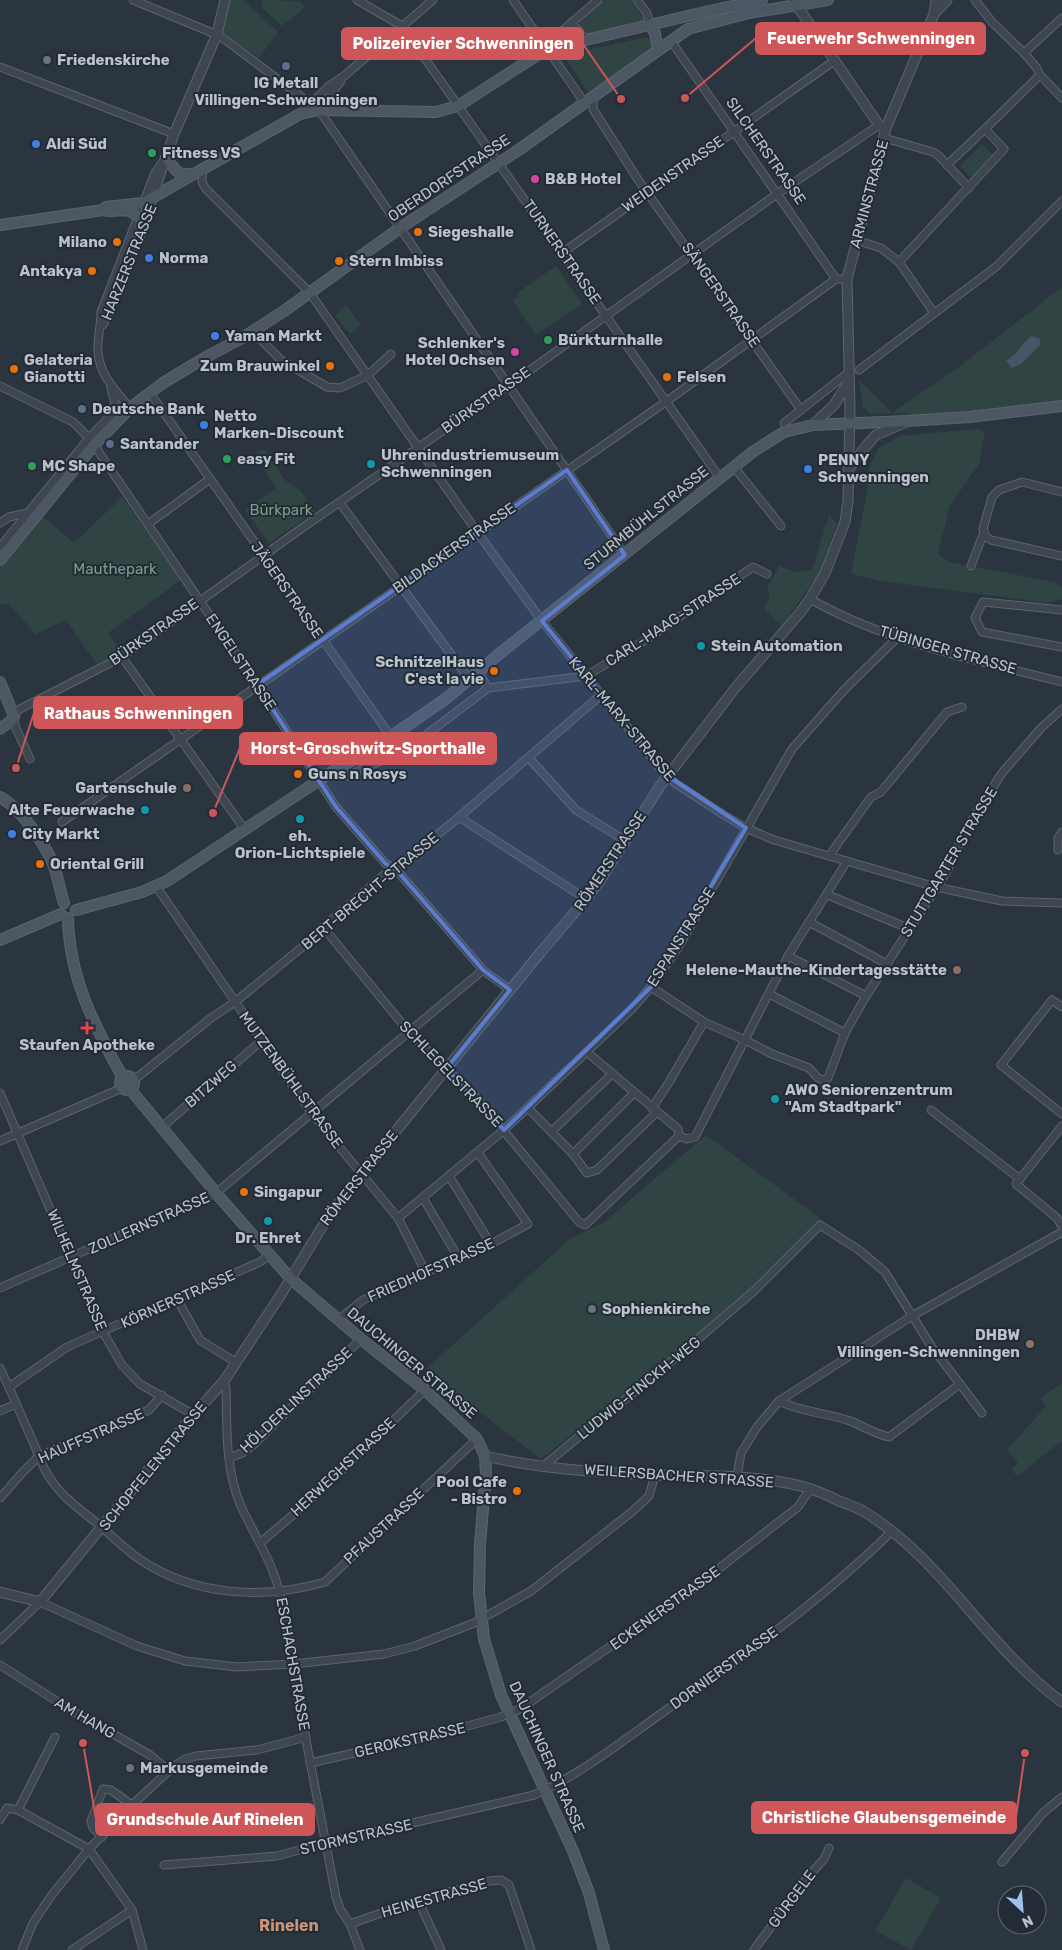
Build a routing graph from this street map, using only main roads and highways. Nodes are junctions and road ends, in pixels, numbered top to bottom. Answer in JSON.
{"nodes":[{"id":1,"x":762,"y":0,"type":"edge"},
{"id":2,"x":828,"y":0,"type":"edge"},
{"id":3,"x":750,"y":1,"type":"edge"},
{"id":4,"x":795,"y":3,"type":"edge"},
{"id":5,"x":650,"y":25,"type":"junction"},
{"id":6,"x":658,"y":50,"type":"junction"},
{"id":7,"x":166,"y":157,"type":"road end"},
{"id":8,"x":191,"y":174,"type":"junction"},
{"id":9,"x":148,"y":199,"type":"junction"},
{"id":10,"x":103,"y":210,"type":"junction"},
{"id":11,"x":0,"y":225,"type":"edge"},
{"id":12,"x":1062,"y":406,"type":"edge"},
{"id":13,"x":0,"y":560,"type":"edge"},
{"id":14,"x":0,"y":682,"type":"edge"},
{"id":15,"x":0,"y":729,"type":"edge"},
{"id":16,"x":0,"y":797,"type":"edge"},
{"id":17,"x":64,"y":903,"type":"junction"},
{"id":18,"x":76,"y":910,"type":"junction"},
{"id":19,"x":64,"y":916,"type":"junction"},
{"id":20,"x":0,"y":940,"type":"edge"},
{"id":21,"x":604,"y":1950,"type":"edge"}],
"edges":[{"from":1,"to":3,"type":"main road"},
{"from":2,"to":4,"type":"main road","name":"OBERDORFSTRASSE"},
{"from":3,"to":5,"type":"main road"},
{"from":4,"to":6,"type":"main road","name":"OBERDORFSTRASSE"},
{"from":5,"to":6,"type":"main road"},
{"from":5,"to":8,"type":"main road"},
{"from":6,"to":13,"type":"main road","name":"OBERDORFSTRASSE"},
{"from":7,"to":8,"type":"main road"},
{"from":8,"to":9,"type":"main road"},
{"from":9,"to":10,"type":"main road"},
{"from":9,"to":10,"type":"main road"},
{"from":10,"to":11,"type":"main road"},
{"from":12,"to":18,"type":"main road","name":"STURMBÜHLSTRASSE"},
{"from":14,"to":15,"type":"main road"},
{"from":16,"to":17,"type":"main road"},
{"from":17,"to":18,"type":"main road"},
{"from":17,"to":19,"type":"main road"},
{"from":18,"to":19,"type":"main road"},
{"from":19,"to":20,"type":"main road"},
{"from":19,"to":21,"type":"main road","name":"DAUCHINGER STRASSE"}]}
